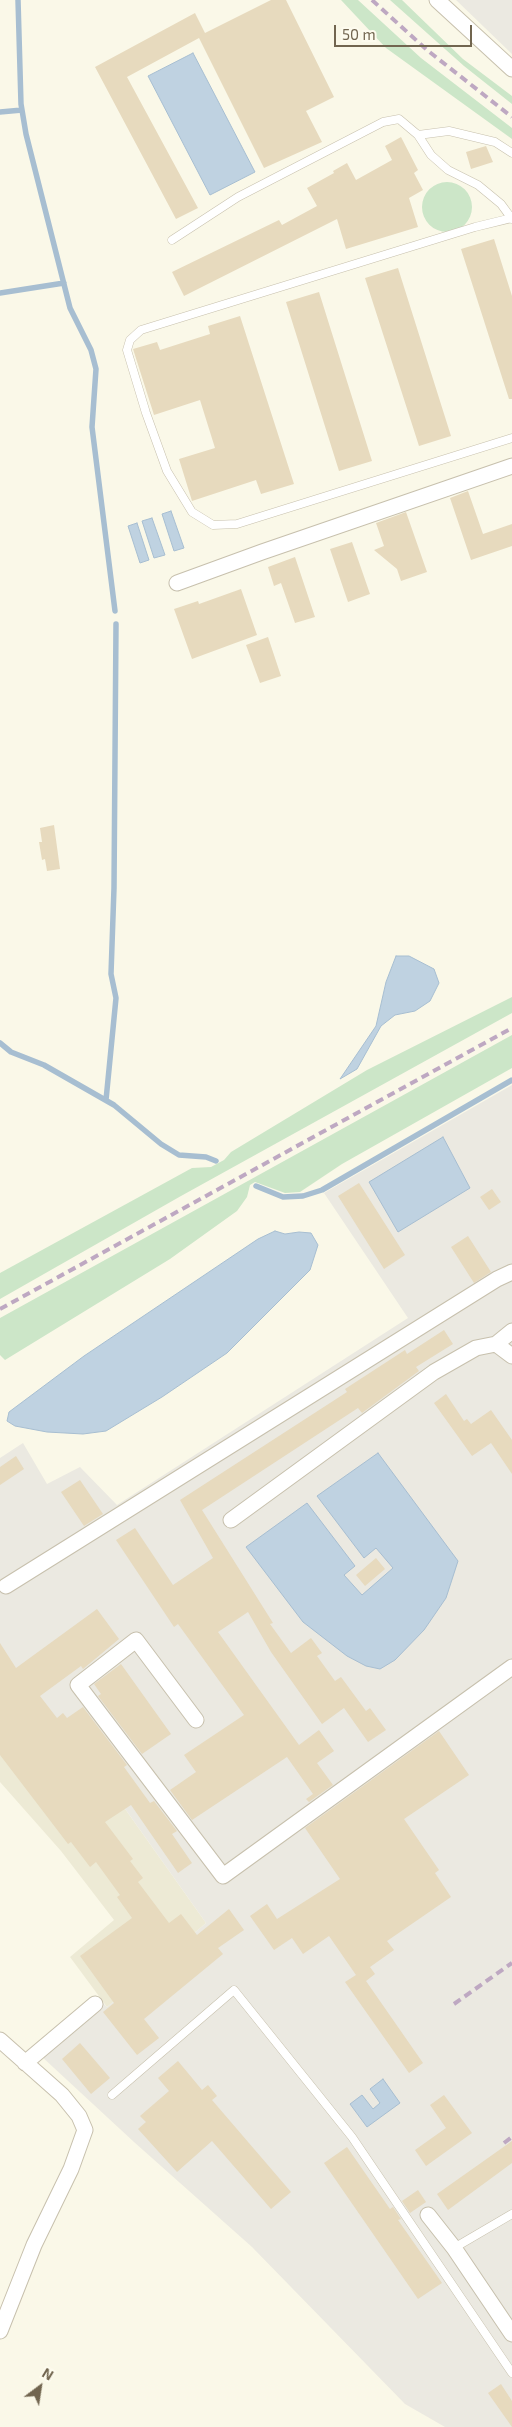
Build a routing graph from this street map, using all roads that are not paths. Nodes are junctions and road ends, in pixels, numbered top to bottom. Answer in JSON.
{"nodes":[{"id":1,"x":437,"y":0,"type":"edge"},
{"id":2,"x":512,"y":69,"type":"edge"},
{"id":3,"x":418,"y":135,"type":"junction"},
{"id":4,"x":512,"y":153,"type":"edge"},
{"id":5,"x":512,"y":218,"type":"edge"},
{"id":6,"x":172,"y":240,"type":"dead end"},
{"id":7,"x":512,"y":438,"type":"edge"},
{"id":8,"x":512,"y":466,"type":"edge"},
{"id":9,"x":177,"y":583,"type":"dead end"},
{"id":10,"x":512,"y":1272,"type":"edge"},
{"id":11,"x":512,"y":1331,"type":"edge"},
{"id":12,"x":496,"y":1344,"type":"junction"},
{"id":13,"x":512,"y":1356,"type":"edge"},
{"id":14,"x":231,"y":1520,"type":"dead end"},
{"id":15,"x":6,"y":1586,"type":"dead end"},
{"id":16,"x":512,"y":1667,"type":"edge"},
{"id":17,"x":196,"y":1720,"type":"dead end"},
{"id":18,"x":95,"y":2004,"type":"dead end"},
{"id":19,"x":0,"y":2040,"type":"edge"},
{"id":20,"x":25,"y":2063,"type":"junction"},
{"id":21,"x":112,"y":2095,"type":"dead end"},
{"id":22,"x":512,"y":2214,"type":"edge"},
{"id":23,"x":428,"y":2215,"type":"dead end"},
{"id":24,"x":454,"y":2248,"type":"junction"},
{"id":25,"x":0,"y":2331,"type":"edge"},
{"id":26,"x":512,"y":2334,"type":"edge"},
{"id":27,"x":512,"y":2373,"type":"edge"}],
"edges":[{"from":1,"to":2,"type":"street"},
{"from":3,"to":4,"type":"lane"},
{"from":3,"to":5,"type":"lane"},
{"from":3,"to":6,"type":"lane"},
{"from":5,"to":7,"type":"lane"},
{"from":8,"to":9,"type":"street"},
{"from":10,"to":15,"type":"street"},
{"from":11,"to":12,"type":"street"},
{"from":12,"to":13,"type":"street"},
{"from":12,"to":14,"type":"street"},
{"from":16,"to":17,"type":"street"},
{"from":18,"to":20,"type":"street"},
{"from":19,"to":20,"type":"street"},
{"from":20,"to":25,"type":"street"},
{"from":21,"to":27,"type":"lane"},
{"from":22,"to":24,"type":"lane"},
{"from":23,"to":24,"type":"street"},
{"from":24,"to":26,"type":"street"}]}
